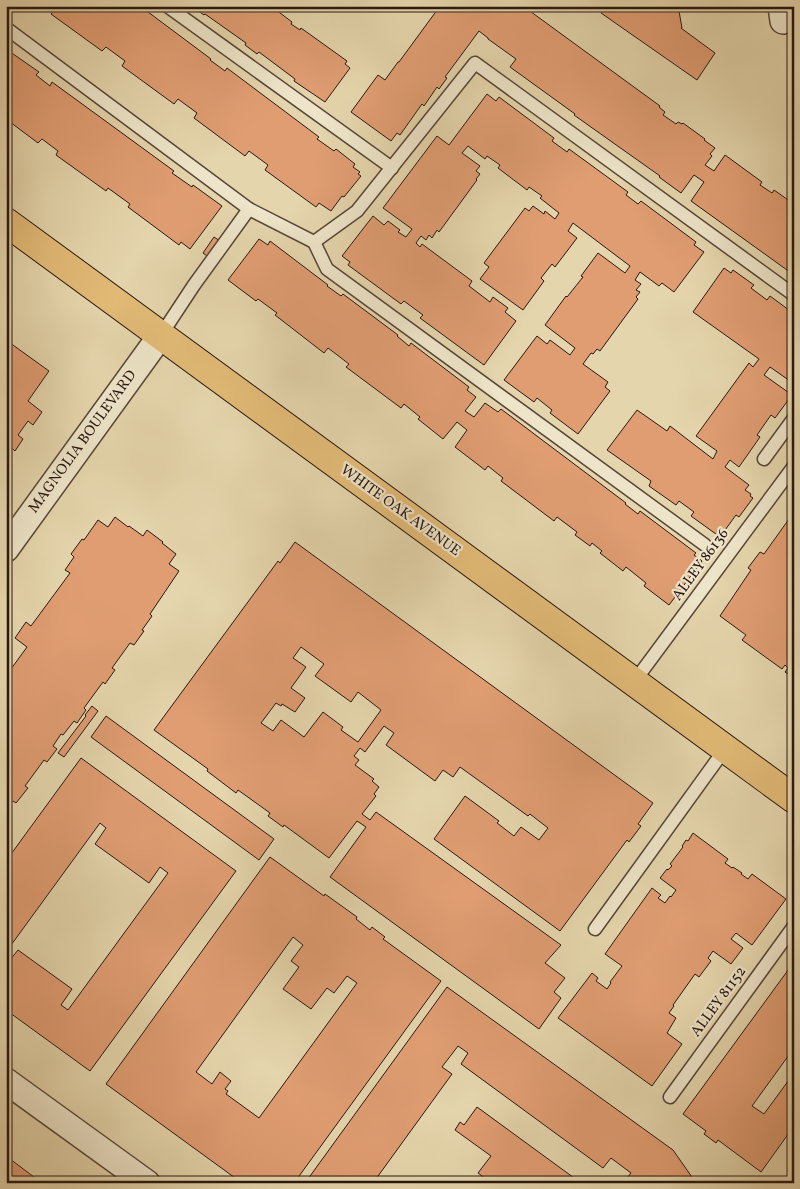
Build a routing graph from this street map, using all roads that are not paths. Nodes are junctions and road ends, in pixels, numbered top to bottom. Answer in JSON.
{"nodes":[{"id":1,"x":167,"y":6,"type":"edge"},
{"id":2,"x":6,"y":28,"type":"edge"},
{"id":3,"x":392,"y":168,"type":"junction"},
{"id":4,"x":249,"y":209,"type":"junction"},
{"id":5,"x":6,"y":222,"type":"edge"},
{"id":6,"x":314,"y":242,"type":"junction"},
{"id":7,"x":794,"y":295,"type":"edge"},
{"id":8,"x":160,"y":336,"type":"junction"},
{"id":9,"x":794,"y":418,"type":"edge"},
{"id":10,"x":764,"y":459,"type":"dead end"},
{"id":11,"x":794,"y":466,"type":"edge"},
{"id":12,"x":705,"y":545,"type":"dead end"},
{"id":13,"x":6,"y":549,"type":"edge"},
{"id":14,"x":634,"y":682,"type":"junction"},
{"id":15,"x":725,"y":749,"type":"junction"},
{"id":16,"x":794,"y":799,"type":"edge"},
{"id":17,"x":794,"y":926,"type":"edge"},
{"id":18,"x":595,"y":929,"type":"dead end"},
{"id":19,"x":6,"y":1081,"type":"edge"},
{"id":20,"x":670,"y":1096,"type":"dead end"},
{"id":21,"x":134,"y":1179,"type":"edge"}],
"edges":[{"from":1,"to":3,"type":"lane"},
{"from":2,"to":4,"type":"lane"},
{"from":3,"to":6,"type":"lane"},
{"from":3,"to":7,"type":"lane"},
{"from":4,"to":6,"type":"lane"},
{"from":4,"to":8,"type":"lane"},
{"from":5,"to":8,"type":"main road","name":"WHITE OAK AVENUE"},
{"from":6,"to":12,"type":"lane"},
{"from":8,"to":13,"type":"street","name":"MAGNOLIA BOULEVARD"},
{"from":8,"to":14,"type":"main road","name":"WHITE OAK AVENUE"},
{"from":9,"to":10,"type":"lane"},
{"from":11,"to":14,"type":"lane","name":"ALLEY 86136"},
{"from":14,"to":15,"type":"main road","name":"WHITE OAK AVENUE"},
{"from":15,"to":16,"type":"main road","name":"WHITE OAK AVENUE"},
{"from":15,"to":18,"type":"lane"},
{"from":17,"to":20,"type":"lane","name":"ALLEY 81152"},
{"from":19,"to":21,"type":"street"}]}
